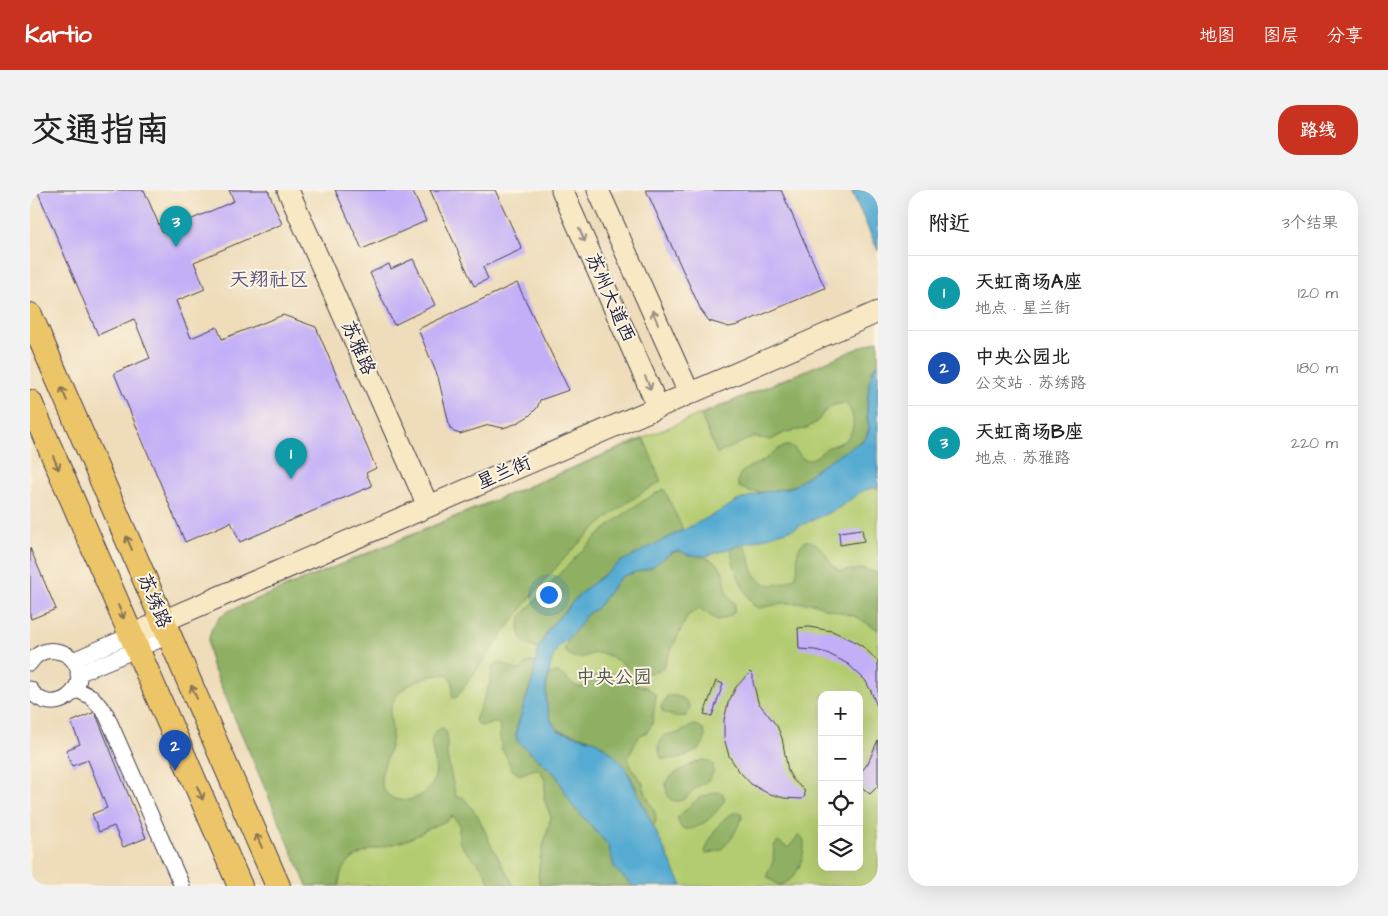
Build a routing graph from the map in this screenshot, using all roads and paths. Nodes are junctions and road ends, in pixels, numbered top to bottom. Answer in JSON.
{"nodes":[{"id":1,"x":288,"y":190,"type":"edge"},
{"id":2,"x":562,"y":190,"type":"edge"},
{"id":3,"x":598,"y":190,"type":"edge"},
{"id":4,"x":878,"y":312,"type":"edge"},
{"id":5,"x":30,"y":315,"type":"edge"},
{"id":6,"x":689,"y":393,"type":"junction"},
{"id":7,"x":30,"y":402,"type":"edge"},
{"id":8,"x":658,"y":406,"type":"junction"},
{"id":9,"x":428,"y":506,"type":"junction"},
{"id":10,"x":166,"y":629,"type":"junction"},
{"id":11,"x":134,"y":642,"type":"junction"},
{"id":12,"x":31,"y":658,"type":"edge"},
{"id":13,"x":76,"y":674,"type":"junction"},
{"id":14,"x":30,"y":689,"type":"edge"},
{"id":15,"x":182,"y":886,"type":"edge"},
{"id":16,"x":240,"y":886,"type":"edge"},
{"id":17,"x":278,"y":886,"type":"edge"}],
"edges":[{"from":1,"to":9,"type":"street","name":"苏雅路"},
{"from":2,"to":8,"type":"street","name":"苏州大道西","one_way":true},
{"from":6,"to":3,"type":"street","name":"苏州大道西","one_way":true},
{"from":4,"to":6,"type":"street","name":"星兰街"},
{"from":10,"to":5,"type":"main road","name":"苏绣路","one_way":true},
{"from":6,"to":8,"type":"street","name":"星兰街"},
{"from":7,"to":11,"type":"main road","name":"苏绣路","one_way":true},
{"from":8,"to":9,"type":"street","name":"星兰街"},
{"from":9,"to":10,"type":"street","name":"星兰街"},
{"from":10,"to":11,"type":"street","name":"星兰街"},
{"from":17,"to":10,"type":"main road","name":"苏绣路","one_way":true},
{"from":11,"to":13,"type":"street"},
{"from":11,"to":16,"type":"main road","name":"苏绣路","one_way":true},
{"from":12,"to":13,"type":"street"},
{"from":13,"to":14,"type":"street"},
{"from":13,"to":15,"type":"street"}]}
